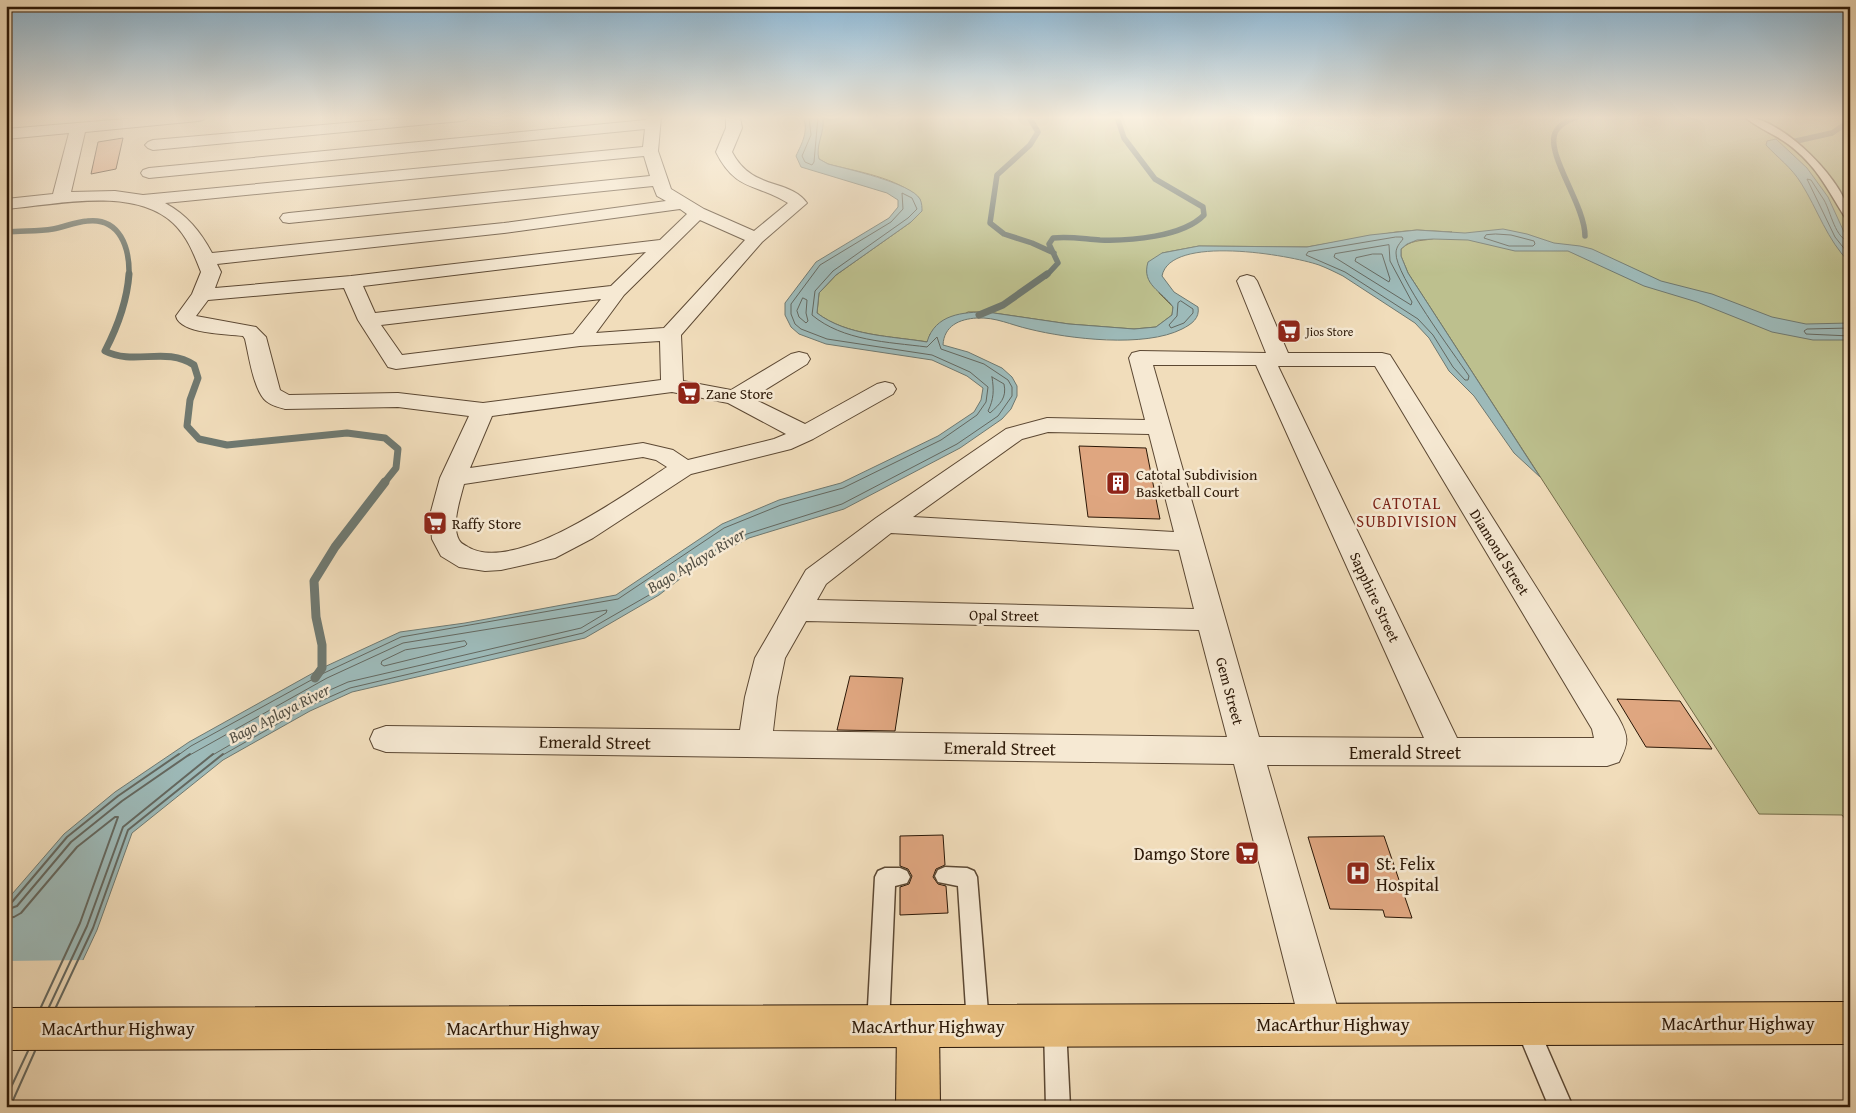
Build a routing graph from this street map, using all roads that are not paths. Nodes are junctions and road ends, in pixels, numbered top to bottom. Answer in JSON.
{"nodes":[{"id":1,"x":68,"y":169,"type":"edge"},
{"id":2,"x":150,"y":169,"type":"edge"},
{"id":3,"x":188,"y":169,"type":"edge"},
{"id":4,"x":465,"y":169,"type":"edge"},
{"id":5,"x":656,"y":169,"type":"edge"},
{"id":6,"x":733,"y":169,"type":"edge"},
{"id":7,"x":1820,"y":169,"type":"edge"},
{"id":8,"x":149,"y":173,"type":"junction"},
{"id":9,"x":659,"y":180,"type":"junction"},
{"id":10,"x":300,"y":185,"type":"junction"},
{"id":11,"x":61,"y":198,"type":"junction"},
{"id":12,"x":145,"y":200,"type":"junction"},
{"id":13,"x":6,"y":204,"type":"edge"},
{"id":14,"x":689,"y":208,"type":"junction"},
{"id":15,"x":1850,"y":217,"type":"edge"},
{"id":16,"x":290,"y":218,"type":"junction"},
{"id":17,"x":756,"y":238,"type":"junction"},
{"id":18,"x":662,"y":246,"type":"junction"},
{"id":19,"x":272,"y":252,"type":"junction"},
{"id":20,"x":206,"y":259,"type":"junction"},
{"id":21,"x":1247,"y":281,"type":"dead end"},
{"id":22,"x":351,"y":282,"type":"junction"},
{"id":23,"x":617,"y":291,"type":"junction"},
{"id":24,"x":202,"y":295,"type":"junction"},
{"id":25,"x":368,"y":320,"type":"junction"},
{"id":26,"x":670,"y":334,"type":"junction"},
{"id":27,"x":580,"y":340,"type":"junction"},
{"id":28,"x":799,"y":359,"type":"dead end"},
{"id":29,"x":1272,"y":360,"type":"junction"},
{"id":30,"x":672,"y":385,"type":"junction"},
{"id":31,"x":885,"y":389,"type":"dead end"},
{"id":32,"x":735,"y":398,"type":"junction"},
{"id":33,"x":483,"y":410,"type":"junction"},
{"id":34,"x":1158,"y":427,"type":"junction"},
{"id":35,"x":805,"y":434,"type":"junction"},
{"id":36,"x":682,"y":469,"type":"junction"},
{"id":37,"x":453,"y":478,"type":"junction"},
{"id":38,"x":885,"y":524,"type":"junction"},
{"id":39,"x":1190,"y":542,"type":"junction"},
{"id":40,"x":797,"y":610,"type":"junction"},
{"id":41,"x":1211,"y":620,"type":"junction"},
{"id":42,"x":386,"y":739,"type":"dead end"},
{"id":43,"x":755,"y":744,"type":"junction"},
{"id":44,"x":1611,"y":746,"type":"joint"},
{"id":45,"x":1247,"y":751,"type":"junction"},
{"id":46,"x":1447,"y":752,"type":"junction"},
{"id":47,"x":946,"y":876,"type":"dead end"},
{"id":48,"x":900,"y":877,"type":"dead end"},
{"id":49,"x":1850,"y":1023,"type":"edge"},
{"id":50,"x":1321,"y":1024,"type":"junction"},
{"id":51,"x":1526,"y":1024,"type":"junction"},
{"id":52,"x":918,"y":1026,"type":"junction"},
{"id":53,"x":978,"y":1026,"type":"junction"},
{"id":54,"x":1055,"y":1026,"type":"junction"},
{"id":55,"x":878,"y":1027,"type":"junction"},
{"id":56,"x":6,"y":1029,"type":"edge"},
{"id":57,"x":918,"y":1107,"type":"edge"},
{"id":58,"x":1058,"y":1107,"type":"edge"},
{"id":59,"x":1561,"y":1107,"type":"edge"}],
"edges":[{"from":1,"to":11,"type":"street"},
{"from":2,"to":8,"type":"street"},
{"from":3,"to":8,"type":"street"},
{"from":4,"to":10,"type":"street"},
{"from":5,"to":9,"type":"street"},
{"from":6,"to":17,"type":"street"},
{"from":7,"to":15,"type":"lane"},
{"from":8,"to":12,"type":"street"},
{"from":9,"to":14,"type":"street"},
{"from":9,"to":16,"type":"street"},
{"from":10,"to":12,"type":"street"},
{"from":10,"to":16,"type":"street"},
{"from":11,"to":12,"type":"street"},
{"from":11,"to":13,"type":"street"},
{"from":12,"to":20,"type":"street"},
{"from":14,"to":17,"type":"street"},
{"from":14,"to":18,"type":"street"},
{"from":14,"to":19,"type":"street"},
{"from":16,"to":19,"type":"street"},
{"from":17,"to":26,"type":"street"},
{"from":18,"to":22,"type":"street"},
{"from":18,"to":23,"type":"street"},
{"from":19,"to":20,"type":"street"},
{"from":20,"to":24,"type":"street"},
{"from":21,"to":29,"type":"street","name":"Sapphire Street"},
{"from":22,"to":24,"type":"street"},
{"from":22,"to":25,"type":"street"},
{"from":23,"to":25,"type":"street"},
{"from":23,"to":27,"type":"street"},
{"from":24,"to":33,"type":"street"},
{"from":25,"to":27,"type":"street"},
{"from":26,"to":27,"type":"street"},
{"from":26,"to":30,"type":"street"},
{"from":28,"to":32,"type":"street"},
{"from":29,"to":34,"type":"street","name":"Gem Street"},
{"from":29,"to":44,"type":"street","name":"Diamond Street"},
{"from":29,"to":46,"type":"street","name":"Sapphire Street"},
{"from":30,"to":32,"type":"street"},
{"from":30,"to":33,"type":"street"},
{"from":31,"to":35,"type":"street"},
{"from":32,"to":35,"type":"street"},
{"from":33,"to":37,"type":"street"},
{"from":34,"to":38,"type":"street"},
{"from":34,"to":39,"type":"street","name":"Gem Street"},
{"from":35,"to":36,"type":"street"},
{"from":36,"to":37,"type":"street"},
{"from":36,"to":37,"type":"street"},
{"from":38,"to":39,"type":"street"},
{"from":38,"to":40,"type":"street"},
{"from":39,"to":41,"type":"street","name":"Gem Street"},
{"from":40,"to":41,"type":"street","name":"Opal Street"},
{"from":40,"to":43,"type":"street"},
{"from":41,"to":45,"type":"street","name":"Gem Street"},
{"from":42,"to":43,"type":"street","name":"Emerald Street"},
{"from":43,"to":45,"type":"street","name":"Emerald Street"},
{"from":44,"to":46,"type":"street","name":"Emerald Street"},
{"from":45,"to":46,"type":"street","name":"Emerald Street"},
{"from":45,"to":50,"type":"street","name":"Gem Street"},
{"from":47,"to":53,"type":"lane"},
{"from":48,"to":55,"type":"lane"},
{"from":49,"to":51,"type":"main road","name":"MacArthur Highway"},
{"from":50,"to":51,"type":"main road","name":"MacArthur Highway"},
{"from":50,"to":54,"type":"main road","name":"MacArthur Highway"},
{"from":51,"to":59,"type":"lane"},
{"from":52,"to":53,"type":"main road","name":"MacArthur Highway"},
{"from":52,"to":55,"type":"main road","name":"MacArthur Highway"},
{"from":52,"to":57,"type":"main road"},
{"from":53,"to":54,"type":"main road","name":"MacArthur Highway"},
{"from":54,"to":58,"type":"lane"},
{"from":55,"to":56,"type":"main road","name":"MacArthur Highway"}]}
